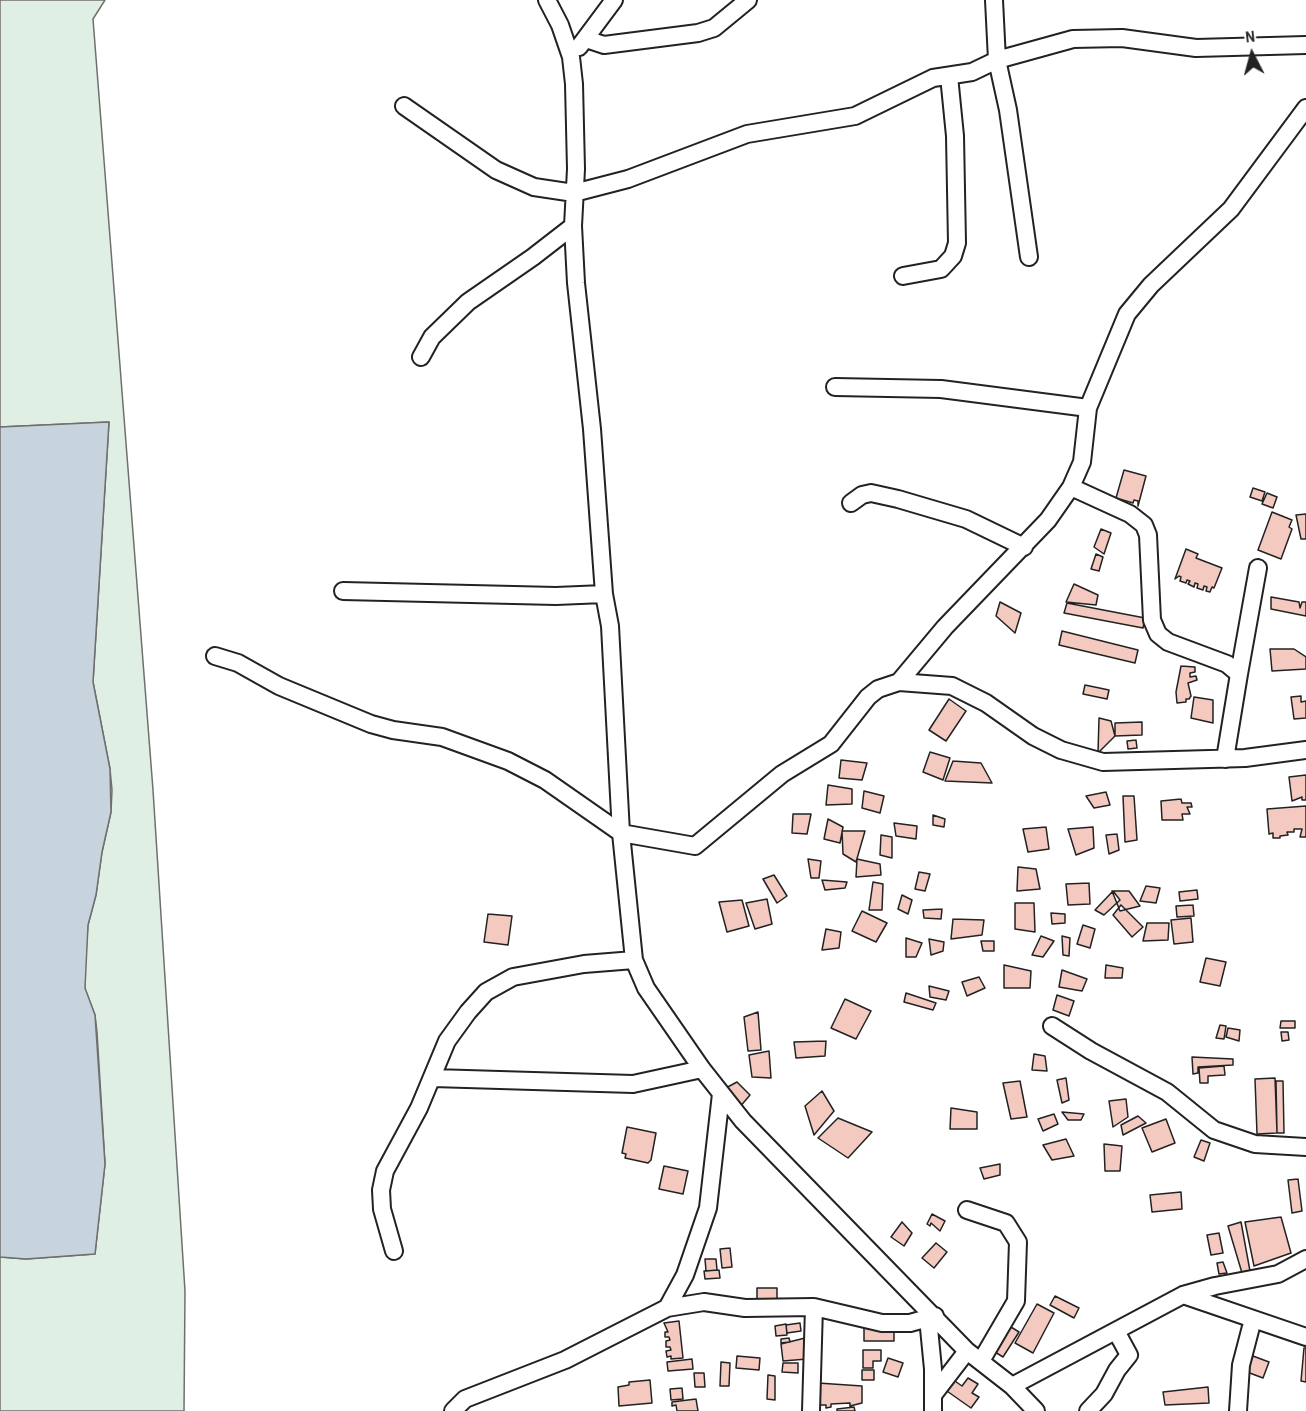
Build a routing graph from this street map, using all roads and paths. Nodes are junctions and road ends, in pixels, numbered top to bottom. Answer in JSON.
{"nodes":[{"id":1,"x":547,"y":0,"type":"edge"},
{"id":2,"x":614,"y":0,"type":"edge"},
{"id":3,"x":748,"y":0,"type":"edge"},
{"id":4,"x":994,"y":0,"type":"edge"},
{"id":5,"x":586,"y":39,"type":"junction"},
{"id":6,"x":1306,"y":45,"type":"edge"},
{"id":7,"x":571,"y":57,"type":"junction"},
{"id":8,"x":997,"y":60,"type":"junction"},
{"id":9,"x":949,"y":76,"type":"junction"},
{"id":10,"x":404,"y":106,"type":"dead end"},
{"id":11,"x":1306,"y":108,"type":"edge"},
{"id":12,"x":574,"y":193,"type":"junction"},
{"id":13,"x":573,"y":226,"type":"junction"},
{"id":14,"x":1029,"y":257,"type":"dead end"},
{"id":15,"x":903,"y":276,"type":"dead end"},
{"id":16,"x":421,"y":357,"type":"dead end"},
{"id":17,"x":836,"y":387,"type":"dead end"},
{"id":18,"x":1088,"y":408,"type":"junction"},
{"id":19,"x":1071,"y":487,"type":"junction"},
{"id":20,"x":851,"y":503,"type":"dead end"},
{"id":21,"x":1024,"y":547,"type":"junction"},
{"id":22,"x":1258,"y":568,"type":"dead end"},
{"id":23,"x":343,"y":591,"type":"dead end"},
{"id":24,"x":604,"y":594,"type":"junction"},
{"id":25,"x":215,"y":656,"type":"dead end"},
{"id":26,"x":1239,"y":674,"type":"junction"},
{"id":27,"x":899,"y":682,"type":"junction"},
{"id":28,"x":1306,"y":750,"type":"edge"},
{"id":29,"x":1225,"y":759,"type":"junction"},
{"id":30,"x":621,"y":833,"type":"junction"},
{"id":31,"x":634,"y":960,"type":"junction"},
{"id":32,"x":1052,"y":1026,"type":"dead end"},
{"id":33,"x":702,"y":1069,"type":"junction"},
{"id":34,"x":433,"y":1078,"type":"junction"},
{"id":35,"x":721,"y":1094,"type":"junction"},
{"id":36,"x":1306,"y":1147,"type":"edge"},
{"id":37,"x":967,"y":1210,"type":"dead end"},
{"id":38,"x":394,"y":1251,"type":"dead end"},
{"id":39,"x":1306,"y":1260,"type":"edge"},
{"id":40,"x":1183,"y":1295,"type":"junction"},
{"id":41,"x":814,"y":1307,"type":"junction"},
{"id":42,"x":667,"y":1308,"type":"junction"},
{"id":43,"x":932,"y":1317,"type":"junction"},
{"id":44,"x":1253,"y":1319,"type":"junction"},
{"id":45,"x":1116,"y":1331,"type":"junction"},
{"id":46,"x":1306,"y":1337,"type":"edge"},
{"id":47,"x":974,"y":1356,"type":"junction"},
{"id":48,"x":1012,"y":1386,"type":"junction"},
{"id":49,"x":934,"y":1394,"type":"junction"},
{"id":50,"x":453,"y":1411,"type":"edge"},
{"id":51,"x":811,"y":1411,"type":"edge"},
{"id":52,"x":933,"y":1411,"type":"edge"},
{"id":53,"x":1036,"y":1411,"type":"edge"},
{"id":54,"x":1088,"y":1411,"type":"edge"},
{"id":55,"x":1238,"y":1411,"type":"edge"}],
"edges":[{"from":1,"to":7,"type":"street"},
{"from":2,"to":5,"type":"street"},
{"from":3,"to":5,"type":"street"},
{"from":4,"to":8,"type":"street"},
{"from":5,"to":7,"type":"street"},
{"from":6,"to":8,"type":"street"},
{"from":7,"to":12,"type":"street"},
{"from":8,"to":9,"type":"street"},
{"from":8,"to":14,"type":"street"},
{"from":9,"to":12,"type":"street"},
{"from":9,"to":15,"type":"street"},
{"from":10,"to":12,"type":"street"},
{"from":11,"to":18,"type":"street"},
{"from":12,"to":13,"type":"street"},
{"from":13,"to":16,"type":"street"},
{"from":13,"to":24,"type":"street"},
{"from":17,"to":18,"type":"street"},
{"from":18,"to":19,"type":"street"},
{"from":19,"to":21,"type":"street"},
{"from":19,"to":26,"type":"street"},
{"from":20,"to":21,"type":"street"},
{"from":21,"to":27,"type":"street"},
{"from":22,"to":26,"type":"street"},
{"from":23,"to":24,"type":"street"},
{"from":24,"to":30,"type":"street"},
{"from":25,"to":30,"type":"street"},
{"from":26,"to":29,"type":"street"},
{"from":27,"to":29,"type":"street"},
{"from":27,"to":30,"type":"street"},
{"from":28,"to":29,"type":"street"},
{"from":30,"to":31,"type":"street"},
{"from":31,"to":33,"type":"street"},
{"from":31,"to":34,"type":"street"},
{"from":32,"to":36,"type":"street"},
{"from":33,"to":34,"type":"street"},
{"from":33,"to":35,"type":"street"},
{"from":34,"to":38,"type":"street"},
{"from":35,"to":42,"type":"street"},
{"from":35,"to":43,"type":"street"},
{"from":37,"to":47,"type":"street"},
{"from":39,"to":40,"type":"street"},
{"from":40,"to":44,"type":"street"},
{"from":40,"to":45,"type":"street"},
{"from":41,"to":42,"type":"street"},
{"from":41,"to":43,"type":"street"},
{"from":41,"to":51,"type":"street"},
{"from":42,"to":50,"type":"street"},
{"from":43,"to":47,"type":"street"},
{"from":43,"to":49,"type":"street"},
{"from":44,"to":46,"type":"street"},
{"from":44,"to":55,"type":"street"},
{"from":45,"to":48,"type":"street"},
{"from":45,"to":54,"type":"street"},
{"from":47,"to":48,"type":"street"},
{"from":47,"to":49,"type":"street"},
{"from":48,"to":53,"type":"street"},
{"from":49,"to":52,"type":"street"}]}
